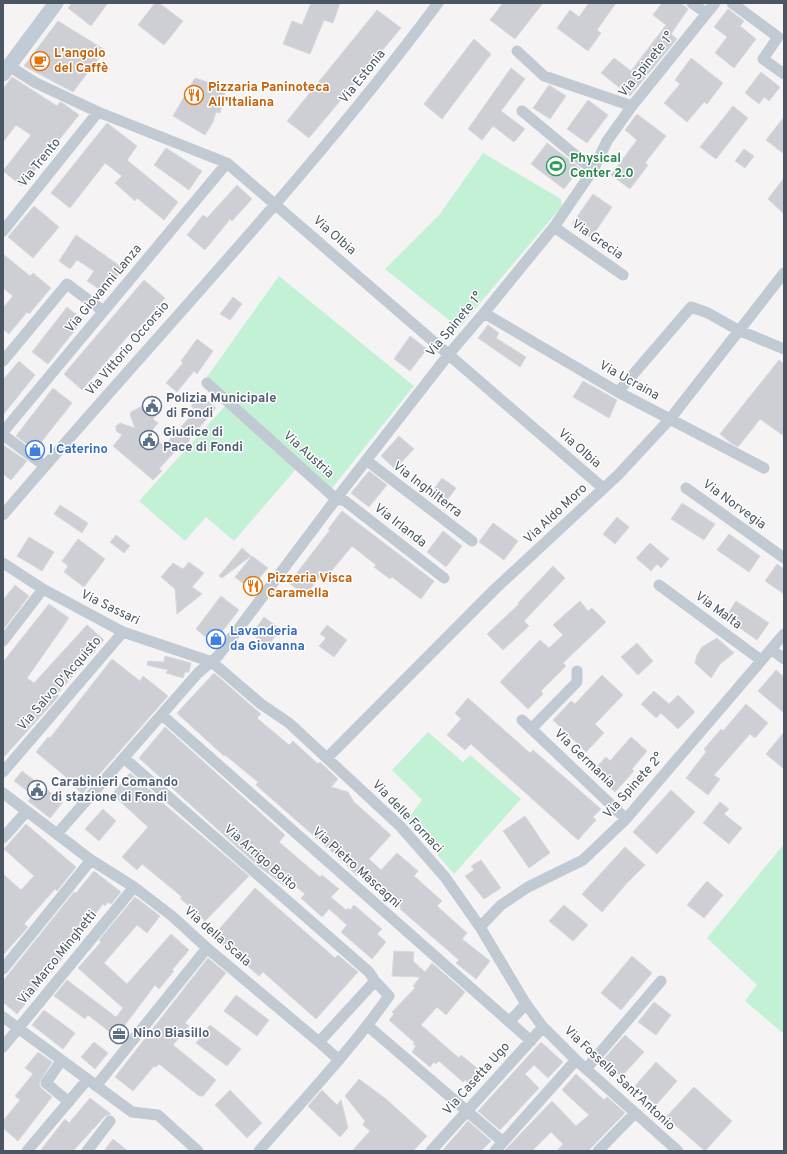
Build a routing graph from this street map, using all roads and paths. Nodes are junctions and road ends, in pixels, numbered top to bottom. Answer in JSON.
{"nodes":[{"id":1,"x":56,"y":3,"type":"edge"},
{"id":2,"x":438,"y":3,"type":"edge"},
{"id":3,"x":692,"y":3,"type":"edge"},
{"id":4,"x":715,"y":3,"type":"edge"},
{"id":5,"x":732,"y":3,"type":"edge"},
{"id":6,"x":706,"y":13,"type":"junction"},
{"id":7,"x":517,"y":51,"type":"dead end"},
{"id":8,"x":6,"y":70,"type":"edge"},
{"id":9,"x":784,"y":74,"type":"edge"},
{"id":10,"x":632,"y":106,"type":"junction"},
{"id":11,"x":522,"y":111,"type":"dead end"},
{"id":12,"x":98,"y":112,"type":"junction"},
{"id":13,"x":227,"y":163,"type":"junction"},
{"id":14,"x":593,"y":170,"type":"junction"},
{"id":15,"x":277,"y":204,"type":"junction"},
{"id":16,"x":554,"y":227,"type":"junction"},
{"id":17,"x":3,"y":231,"type":"edge"},
{"id":18,"x":784,"y":272,"type":"edge"},
{"id":19,"x":623,"y":275,"type":"dead end"},
{"id":20,"x":103,"y":311,"type":"junction"},
{"id":21,"x":484,"y":313,"type":"junction"},
{"id":22,"x":738,"y":330,"type":"junction"},
{"id":23,"x":784,"y":350,"type":"edge"},
{"id":24,"x":449,"y":354,"type":"junction"},
{"id":25,"x":3,"y":361,"type":"edge"},
{"id":26,"x":207,"y":383,"type":"dead end"},
{"id":27,"x":618,"y":392,"type":"junction"},
{"id":28,"x":670,"y":419,"type":"junction"},
{"id":29,"x":3,"y":434,"type":"edge"},
{"id":30,"x":366,"y":460,"type":"junction"},
{"id":31,"x":45,"y":466,"type":"junction"},
{"id":32,"x":764,"y":468,"type":"dead end"},
{"id":33,"x":603,"y":488,"type":"junction"},
{"id":34,"x":686,"y":488,"type":"dead end"},
{"id":35,"x":336,"y":499,"type":"junction"},
{"id":36,"x":3,"y":515,"type":"edge"},
{"id":37,"x":472,"y":541,"type":"dead end"},
{"id":38,"x":784,"y":558,"type":"edge"},
{"id":39,"x":3,"y":563,"type":"edge"},
{"id":40,"x":444,"y":578,"type":"dead end"},
{"id":41,"x":659,"y":585,"type":"dead end"},
{"id":42,"x":43,"y":589,"type":"junction"},
{"id":43,"x":123,"y":632,"type":"junction"},
{"id":44,"x":784,"y":634,"type":"edge"},
{"id":45,"x":3,"y":641,"type":"edge"},
{"id":46,"x":771,"y":649,"type":"junction"},
{"id":47,"x":784,"y":659,"type":"edge"},
{"id":48,"x":762,"y":660,"type":"junction"},
{"id":49,"x":212,"y":662,"type":"junction"},
{"id":50,"x":577,"y":671,"type":"dead end"},
{"id":51,"x":162,"y":715,"type":"junction"},
{"id":52,"x":522,"y":720,"type":"dead end"},
{"id":53,"x":531,"y":729,"type":"junction"},
{"id":54,"x":124,"y":758,"type":"junction"},
{"id":55,"x":328,"y":758,"type":"junction"},
{"id":56,"x":3,"y":772,"type":"edge"},
{"id":57,"x":3,"y":793,"type":"edge"},
{"id":58,"x":26,"y":812,"type":"junction"},
{"id":59,"x":626,"y":819,"type":"junction"},
{"id":60,"x":56,"y":834,"type":"junction"},
{"id":61,"x":3,"y":838,"type":"edge"},
{"id":62,"x":91,"y":860,"type":"junction"},
{"id":63,"x":134,"y":887,"type":"junction"},
{"id":64,"x":480,"y":927,"type":"junction"},
{"id":65,"x":207,"y":948,"type":"junction"},
{"id":66,"x":3,"y":969,"type":"edge"},
{"id":67,"x":375,"y":981,"type":"junction"},
{"id":68,"x":661,"y":981,"type":"dead end"},
{"id":69,"x":526,"y":1004,"type":"junction"},
{"id":70,"x":3,"y":1017,"type":"edge"},
{"id":71,"x":509,"y":1022,"type":"junction"},
{"id":72,"x":368,"y":1026,"type":"junction"},
{"id":73,"x":543,"y":1027,"type":"junction"},
{"id":74,"x":18,"y":1029,"type":"junction"},
{"id":75,"x":531,"y":1041,"type":"junction"},
{"id":76,"x":319,"y":1042,"type":"junction"},
{"id":77,"x":3,"y":1047,"type":"edge"},
{"id":78,"x":339,"y":1060,"type":"junction"},
{"id":79,"x":576,"y":1060,"type":"junction"},
{"id":80,"x":61,"y":1061,"type":"junction"},
{"id":81,"x":586,"y":1069,"type":"junction"},
{"id":82,"x":91,"y":1083,"type":"junction"},
{"id":83,"x":69,"y":1102,"type":"junction"},
{"id":84,"x":467,"y":1110,"type":"junction"},
{"id":85,"x":634,"y":1113,"type":"junction"},
{"id":86,"x":110,"y":1121,"type":"dead end"},
{"id":87,"x":504,"y":1142,"type":"junction"},
{"id":88,"x":27,"y":1151,"type":"edge"},
{"id":89,"x":87,"y":1151,"type":"edge"},
{"id":90,"x":198,"y":1151,"type":"edge"},
{"id":91,"x":259,"y":1151,"type":"edge"},
{"id":92,"x":431,"y":1151,"type":"edge"},
{"id":93,"x":496,"y":1151,"type":"edge"},
{"id":94,"x":598,"y":1151,"type":"edge"},
{"id":95,"x":678,"y":1151,"type":"edge"}],
"edges":[{"from":1,"to":8,"type":"street"},
{"from":2,"to":15,"type":"street","name":"Via Estonia"},
{"from":3,"to":6,"type":"street"},
{"from":4,"to":6,"type":"street","name":"Via Spinete 1°"},
{"from":5,"to":9,"type":"street"},
{"from":6,"to":10,"type":"street","name":"Via Spinete 1°"},
{"from":7,"to":10,"type":"street"},
{"from":8,"to":12,"type":"street","name":"Via Olbia"},
{"from":10,"to":14,"type":"street","name":"Via Spinete 1°"},
{"from":11,"to":14,"type":"street"},
{"from":12,"to":13,"type":"street","name":"Via Olbia"},
{"from":12,"to":17,"type":"street","name":"Via Trento"},
{"from":13,"to":15,"type":"street","name":"Via Olbia"},
{"from":13,"to":20,"type":"street","name":"Via Giovanni Lanza"},
{"from":14,"to":16,"type":"street","name":"Via Spinete 1°"},
{"from":15,"to":24,"type":"street","name":"Via Olbia"},
{"from":15,"to":31,"type":"street","name":"Via Vittorio Occorsio"},
{"from":16,"to":19,"type":"street","name":"Via Grecia"},
{"from":16,"to":21,"type":"street","name":"Via Spinete 1°"},
{"from":18,"to":22,"type":"street","name":"Via Aldo Moro"},
{"from":20,"to":25,"type":"street"},
{"from":20,"to":29,"type":"street","name":"Via Giovanni Lanza"},
{"from":21,"to":24,"type":"street","name":"Via Spinete 1°"},
{"from":21,"to":27,"type":"street","name":"Via Ucraina"},
{"from":22,"to":23,"type":"street"},
{"from":22,"to":27,"type":"street"},
{"from":22,"to":28,"type":"street","name":"Via Aldo Moro"},
{"from":24,"to":30,"type":"street","name":"Via Spinete 1°"},
{"from":24,"to":33,"type":"street","name":"Via Olbia"},
{"from":26,"to":35,"type":"street","name":"Via Austria"},
{"from":27,"to":28,"type":"street","name":"Via Ucraina"},
{"from":28,"to":32,"type":"street","name":"Via Ucraina"},
{"from":28,"to":33,"type":"street","name":"Via Aldo Moro"},
{"from":29,"to":31,"type":"street"},
{"from":30,"to":35,"type":"street","name":"Via Spinete 1°"},
{"from":30,"to":37,"type":"street","name":"Via Inghilterra"},
{"from":31,"to":36,"type":"street","name":"Via Vittorio Occorsio"},
{"from":33,"to":55,"type":"street","name":"Via Aldo Moro"},
{"from":34,"to":38,"type":"street","name":"Via Norvegia"},
{"from":35,"to":40,"type":"street","name":"Via Irlanda"},
{"from":35,"to":49,"type":"street","name":"Via Spinete 1°"},
{"from":39,"to":42,"type":"street","name":"Via Sassari"},
{"from":41,"to":48,"type":"street","name":"Via Malta"},
{"from":42,"to":43,"type":"street","name":"Via Sassari"},
{"from":42,"to":45,"type":"street"},
{"from":43,"to":49,"type":"street","name":"Via Sassari"},
{"from":43,"to":56,"type":"street","name":"Via Salvo D'Acquisto"},
{"from":44,"to":46,"type":"street","name":"Via Spinete 2°"},
{"from":46,"to":47,"type":"street"},
{"from":46,"to":48,"type":"street","name":"Via Spinete 2°"},
{"from":48,"to":59,"type":"street","name":"Via Spinete 2°"},
{"from":49,"to":51,"type":"street","name":"Via Spinete 1°"},
{"from":49,"to":55,"type":"street","name":"Via delle Fornaci"},
{"from":50,"to":53,"type":"street"},
{"from":51,"to":54,"type":"street","name":"Via Spinete 1°"},
{"from":51,"to":71,"type":"street","name":"Via Pietro Mascagni"},
{"from":52,"to":53,"type":"street","name":"Via Germania"},
{"from":53,"to":59,"type":"street","name":"Via Germania"},
{"from":54,"to":60,"type":"street","name":"Via Spinete 1°"},
{"from":54,"to":67,"type":"street","name":"Via Arrigo Boito"},
{"from":55,"to":64,"type":"street","name":"Via delle Fornaci"},
{"from":57,"to":58,"type":"street","name":"Via della Scala"},
{"from":58,"to":60,"type":"street","name":"Via della Scala"},
{"from":58,"to":61,"type":"street"},
{"from":59,"to":64,"type":"street","name":"Via Spinete 2°"},
{"from":60,"to":62,"type":"street","name":"Via della Scala"},
{"from":62,"to":63,"type":"street","name":"Via della Scala"},
{"from":62,"to":66,"type":"street"},
{"from":63,"to":65,"type":"street","name":"Via della Scala"},
{"from":63,"to":74,"type":"street","name":"Via Marco Minghetti"},
{"from":64,"to":69,"type":"street","name":"Via delle Fornaci"},
{"from":65,"to":76,"type":"street","name":"Via della Scala"},
{"from":65,"to":82,"type":"street"},
{"from":67,"to":72,"type":"street","name":"Via Arrigo Boito"},
{"from":67,"to":76,"type":"street"},
{"from":68,"to":81,"type":"street"},
{"from":69,"to":71,"type":"street"},
{"from":69,"to":73,"type":"street","name":"Via delle Fornaci"},
{"from":70,"to":74,"type":"street"},
{"from":71,"to":75,"type":"street","name":"Via Pietro Mascagni"},
{"from":72,"to":78,"type":"street"},
{"from":72,"to":84,"type":"street"},
{"from":73,"to":75,"type":"street","name":"Via Casetta Ugo"},
{"from":73,"to":79,"type":"street","name":"Via Fossella Sant'Antonio"},
{"from":74,"to":77,"type":"street","name":"Via Marco Minghetti"},
{"from":74,"to":80,"type":"street"},
{"from":75,"to":84,"type":"street","name":"Via Casetta Ugo"},
{"from":76,"to":78,"type":"street","name":"Via della Scala"},
{"from":78,"to":91,"type":"street"},
{"from":79,"to":81,"type":"street","name":"Via Fossella Sant'Antonio"},
{"from":79,"to":87,"type":"street"},
{"from":80,"to":82,"type":"street"},
{"from":80,"to":83,"type":"street"},
{"from":81,"to":85,"type":"street","name":"Via Fossella Sant'Antonio"},
{"from":82,"to":83,"type":"street"},
{"from":82,"to":90,"type":"street"},
{"from":83,"to":88,"type":"street"},
{"from":84,"to":87,"type":"street"},
{"from":84,"to":92,"type":"street","name":"Via Casetta Ugo"},
{"from":85,"to":94,"type":"street"},
{"from":85,"to":95,"type":"street","name":"Via Fossella Sant'Antonio"},
{"from":86,"to":89,"type":"street"},
{"from":87,"to":93,"type":"street"}]}
